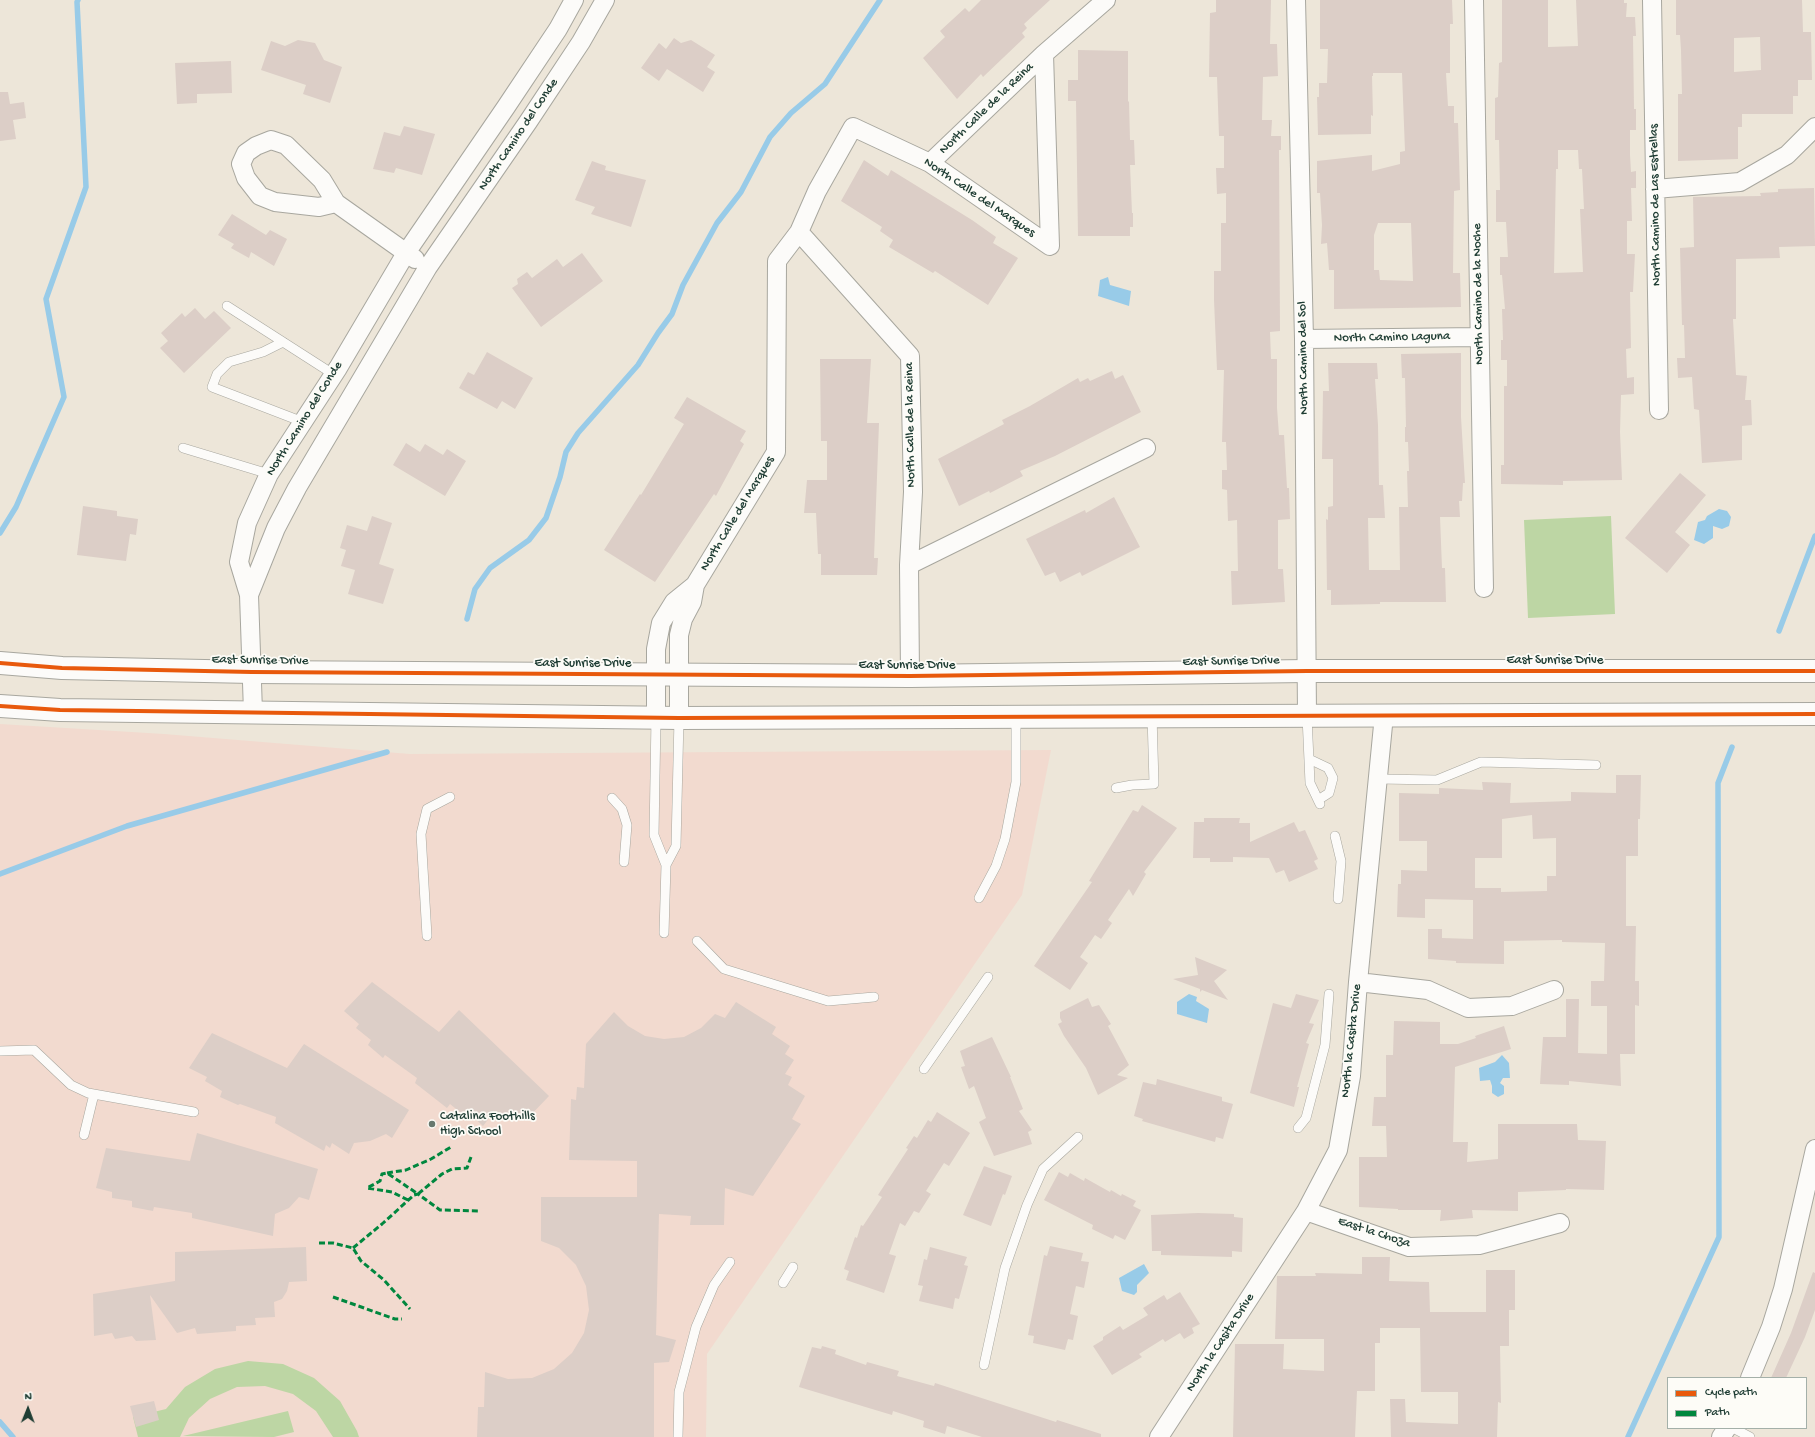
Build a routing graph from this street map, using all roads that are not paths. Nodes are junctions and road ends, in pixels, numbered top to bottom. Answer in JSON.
{"nodes":[{"id":1,"x":574,"y":0,"type":"edge"},
{"id":2,"x":605,"y":0,"type":"edge"},
{"id":3,"x":1106,"y":0,"type":"edge"},
{"id":4,"x":1296,"y":0,"type":"edge"},
{"id":5,"x":1474,"y":0,"type":"edge"},
{"id":6,"x":1652,"y":0,"type":"edge"},
{"id":7,"x":1044,"y":54,"type":"junction"},
{"id":8,"x":1815,"y":127,"type":"edge"},
{"id":9,"x":930,"y":163,"type":"junction"},
{"id":10,"x":1655,"y":188,"type":"junction"},
{"id":11,"x":336,"y":203,"type":"junction"},
{"id":12,"x":799,"y":232,"type":"junction"},
{"id":13,"x":406,"y":253,"type":"junction"},
{"id":14,"x":428,"y":267,"type":"junction"},
{"id":15,"x":227,"y":306,"type":"dead end"},
{"id":16,"x":1479,"y":337,"type":"junction"},
{"id":17,"x":1304,"y":339,"type":"junction"},
{"id":18,"x":283,"y":342,"type":"junction"},
{"id":19,"x":333,"y":374,"type":"junction"},
{"id":20,"x":1659,"y":410,"type":"dead end"},
{"id":21,"x":303,"y":422,"type":"junction"},
{"id":22,"x":183,"y":448,"type":"dead end"},
{"id":23,"x":1146,"y":448,"type":"dead end"},
{"id":24,"x":269,"y":474,"type":"junction"},
{"id":25,"x":909,"y":565,"type":"junction"},
{"id":26,"x":695,"y":585,"type":"junction"},
{"id":27,"x":1484,"y":588,"type":"dead end"},
{"id":28,"x":249,"y":595,"type":"junction"},
{"id":29,"x":0,"y":663,"type":"edge"},
{"id":30,"x":1307,"y":671,"type":"junction"},
{"id":31,"x":1815,"y":671,"type":"edge"},
{"id":32,"x":252,"y":672,"type":"junction"},
{"id":33,"x":656,"y":675,"type":"junction"},
{"id":34,"x":680,"y":675,"type":"junction"},
{"id":35,"x":910,"y":676,"type":"junction"},
{"id":36,"x":0,"y":706,"type":"edge"},
{"id":37,"x":253,"y":712,"type":"junction"},
{"id":38,"x":1815,"y":714,"type":"edge"},
{"id":39,"x":1307,"y":715,"type":"junction"},
{"id":40,"x":1384,"y":715,"type":"junction"},
{"id":41,"x":1152,"y":716,"type":"junction"},
{"id":42,"x":656,"y":718,"type":"junction"},
{"id":43,"x":679,"y":718,"type":"junction"},
{"id":44,"x":1016,"y":718,"type":"junction"},
{"id":45,"x":1309,"y":759,"type":"junction"},
{"id":46,"x":1596,"y":766,"type":"dead end"},
{"id":47,"x":1379,"y":779,"type":"junction"},
{"id":48,"x":1116,"y":788,"type":"dead end"},
{"id":49,"x":450,"y":797,"type":"dead end"},
{"id":50,"x":612,"y":798,"type":"dead end"},
{"id":51,"x":1335,"y":836,"type":"dead end"},
{"id":52,"x":624,"y":862,"type":"dead end"},
{"id":53,"x":666,"y":865,"type":"junction"},
{"id":54,"x":979,"y":898,"type":"dead end"},
{"id":55,"x":1338,"y":899,"type":"dead end"},
{"id":56,"x":664,"y":933,"type":"dead end"},
{"id":57,"x":427,"y":936,"type":"dead end"},
{"id":58,"x":697,"y":941,"type":"dead end"},
{"id":59,"x":988,"y":977,"type":"dead end"},
{"id":60,"x":1358,"y":982,"type":"junction"},
{"id":61,"x":1554,"y":990,"type":"dead end"},
{"id":62,"x":1329,"y":994,"type":"dead end"},
{"id":63,"x":874,"y":997,"type":"dead end"},
{"id":64,"x":0,"y":1051,"type":"edge"},
{"id":65,"x":924,"y":1069,"type":"dead end"},
{"id":66,"x":94,"y":1094,"type":"junction"},
{"id":67,"x":194,"y":1112,"type":"dead end"},
{"id":68,"x":1298,"y":1128,"type":"dead end"},
{"id":69,"x":84,"y":1135,"type":"dead end"},
{"id":70,"x":1078,"y":1137,"type":"dead end"},
{"id":71,"x":1815,"y":1149,"type":"edge"},
{"id":72,"x":1306,"y":1211,"type":"junction"},
{"id":73,"x":1560,"y":1222,"type":"dead end"},
{"id":74,"x":730,"y":1262,"type":"dead end"},
{"id":75,"x":793,"y":1267,"type":"dead end"},
{"id":76,"x":783,"y":1283,"type":"dead end"},
{"id":77,"x":984,"y":1365,"type":"dead end"},
{"id":78,"x":1750,"y":1377,"type":"edge"},
{"id":79,"x":1735,"y":1429,"type":"edge"},
{"id":80,"x":678,"y":1437,"type":"edge"},
{"id":81,"x":1159,"y":1437,"type":"edge"},
{"id":82,"x":1750,"y":1437,"type":"edge"}],
"edges":[{"from":1,"to":13,"type":"street","name":"North Camino del Conde"},
{"from":2,"to":14,"type":"street","name":"North Camino del Conde"},
{"from":3,"to":7,"type":"street"},
{"from":4,"to":17,"type":"street","name":"North Camino del Sol"},
{"from":5,"to":16,"type":"street","name":"North Camino de la Noche"},
{"from":6,"to":10,"type":"street","name":"North Camino de Las Estrellas"},
{"from":7,"to":9,"type":"street","name":"North Calle de la Reina"},
{"from":7,"to":9,"type":"street","name":"North Calle del Marques"},
{"from":8,"to":10,"type":"street"},
{"from":9,"to":12,"type":"street","name":"North Calle del Marques"},
{"from":10,"to":20,"type":"street","name":"North Camino de Las Estrellas"},
{"from":11,"to":11,"type":"street"},
{"from":11,"to":13,"type":"street"},
{"from":12,"to":25,"type":"street","name":"North Calle de la Reina"},
{"from":12,"to":26,"type":"street","name":"North Calle del Marques"},
{"from":13,"to":14,"type":"street"},
{"from":13,"to":19,"type":"street","name":"North Camino del Conde"},
{"from":14,"to":28,"type":"street","name":"North Camino del Conde"},
{"from":15,"to":18,"type":"lane"},
{"from":16,"to":17,"type":"street","name":"North Camino Laguna"},
{"from":16,"to":27,"type":"street","name":"North Camino de la Noche"},
{"from":17,"to":30,"type":"street","name":"North Camino del Sol"},
{"from":18,"to":19,"type":"lane"},
{"from":18,"to":21,"type":"lane"},
{"from":19,"to":21,"type":"street","name":"North Camino del Conde"},
{"from":21,"to":24,"type":"street","name":"North Camino del Conde"},
{"from":22,"to":24,"type":"lane"},
{"from":23,"to":25,"type":"street"},
{"from":24,"to":28,"type":"street","name":"North Camino del Conde"},
{"from":25,"to":35,"type":"street","name":"North Calle de la Reina"},
{"from":26,"to":33,"type":"street","name":"North Calle del Marques"},
{"from":26,"to":34,"type":"street","name":"North Calle del Marques"},
{"from":28,"to":32,"type":"street","name":"North Camino del Conde"},
{"from":29,"to":32,"type":"main road","name":"East Sunrise Drive"},
{"from":30,"to":31,"type":"main road","name":"East Sunrise Drive"},
{"from":30,"to":35,"type":"main road","name":"East Sunrise Drive"},
{"from":30,"to":39,"type":"street","name":"North Camino del Sol"},
{"from":32,"to":33,"type":"main road","name":"East Sunrise Drive"},
{"from":32,"to":37,"type":"street","name":"North Camino del Conde"},
{"from":33,"to":34,"type":"main road","name":"East Sunrise Drive"},
{"from":33,"to":42,"type":"street","name":"North Calle del Marques"},
{"from":34,"to":35,"type":"main road","name":"East Sunrise Drive"},
{"from":34,"to":43,"type":"street","name":"North Calle del Marques"},
{"from":36,"to":37,"type":"main road"},
{"from":37,"to":42,"type":"main road"},
{"from":38,"to":40,"type":"main road"},
{"from":39,"to":40,"type":"main road"},
{"from":39,"to":41,"type":"main road"},
{"from":39,"to":45,"type":"lane"},
{"from":40,"to":47,"type":"street","name":"North la Casita Drive"},
{"from":41,"to":44,"type":"main road"},
{"from":41,"to":48,"type":"lane"},
{"from":42,"to":43,"type":"main road"},
{"from":42,"to":53,"type":"lane"},
{"from":43,"to":44,"type":"main road"},
{"from":43,"to":53,"type":"lane"},
{"from":44,"to":54,"type":"lane"},
{"from":45,"to":45,"type":"lane"},
{"from":46,"to":47,"type":"lane"},
{"from":47,"to":60,"type":"street","name":"North la Casita Drive"},
{"from":49,"to":57,"type":"lane"},
{"from":50,"to":52,"type":"lane"},
{"from":51,"to":55,"type":"lane"},
{"from":53,"to":56,"type":"lane"},
{"from":58,"to":63,"type":"lane"},
{"from":59,"to":65,"type":"lane"},
{"from":60,"to":61,"type":"street"},
{"from":60,"to":72,"type":"street","name":"North la Casita Drive"},
{"from":62,"to":68,"type":"lane"},
{"from":64,"to":66,"type":"lane"},
{"from":66,"to":67,"type":"lane"},
{"from":66,"to":69,"type":"lane"},
{"from":70,"to":77,"type":"lane"},
{"from":71,"to":78,"type":"street"},
{"from":72,"to":73,"type":"street","name":"East la Choza"},
{"from":72,"to":81,"type":"street","name":"North la Casita Drive"},
{"from":74,"to":80,"type":"lane"},
{"from":75,"to":76,"type":"lane"},
{"from":79,"to":82,"type":"lane"}]}
